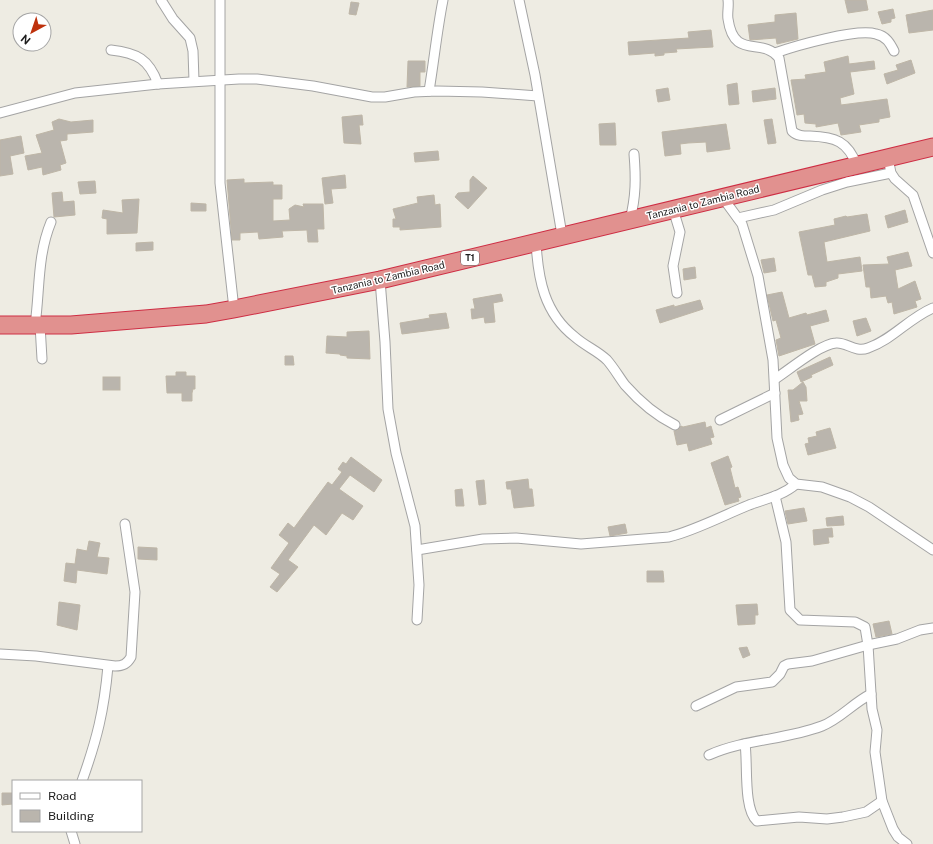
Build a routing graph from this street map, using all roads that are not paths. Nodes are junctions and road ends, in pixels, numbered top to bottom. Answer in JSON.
{"nodes":[{"id":1,"x":161,"y":0,"type":"edge"},
{"id":2,"x":220,"y":0,"type":"edge"},
{"id":3,"x":443,"y":0,"type":"edge"},
{"id":4,"x":519,"y":0,"type":"edge"},
{"id":5,"x":728,"y":0,"type":"edge"},
{"id":6,"x":111,"y":50,"type":"dead end"},
{"id":7,"x":894,"y":50,"type":"dead end"},
{"id":8,"x":775,"y":53,"type":"junction"},
{"id":9,"x":221,"y":80,"type":"junction"},
{"id":10,"x":194,"y":81,"type":"junction"},
{"id":11,"x":158,"y":84,"type":"junction"},
{"id":12,"x":429,"y":91,"type":"junction"},
{"id":13,"x":538,"y":96,"type":"junction"},
{"id":14,"x":0,"y":113,"type":"edge"},
{"id":15,"x":933,"y":147,"type":"edge"},
{"id":16,"x":634,"y":154,"type":"dead end"},
{"id":17,"x":857,"y":166,"type":"junction"},
{"id":18,"x":890,"y":166,"type":"junction"},
{"id":19,"x":724,"y":198,"type":"junction"},
{"id":20,"x":673,"y":209,"type":"junction"},
{"id":21,"x":738,"y":218,"type":"junction"},
{"id":22,"x":630,"y":220,"type":"junction"},
{"id":23,"x":51,"y":222,"type":"dead end"},
{"id":24,"x":562,"y":235,"type":"junction"},
{"id":25,"x":536,"y":242,"type":"junction"},
{"id":26,"x":933,"y":253,"type":"edge"},
{"id":27,"x":380,"y":280,"type":"junction"},
{"id":28,"x":677,"y":293,"type":"dead end"},
{"id":29,"x":933,"y":308,"type":"edge"},
{"id":30,"x":234,"y":309,"type":"junction"},
{"id":31,"x":0,"y":325,"type":"edge"},
{"id":32,"x":38,"y":325,"type":"junction"},
{"id":33,"x":42,"y":359,"type":"dead end"},
{"id":34,"x":776,"y":379,"type":"junction"},
{"id":35,"x":775,"y":393,"type":"junction"},
{"id":36,"x":720,"y":420,"type":"dead end"},
{"id":37,"x":675,"y":425,"type":"dead end"},
{"id":38,"x":796,"y":484,"type":"junction"},
{"id":39,"x":775,"y":496,"type":"junction"},
{"id":40,"x":125,"y":524,"type":"dead end"},
{"id":41,"x":417,"y":550,"type":"junction"},
{"id":42,"x":933,"y":550,"type":"edge"},
{"id":43,"x":416,"y":620,"type":"dead end"},
{"id":44,"x":933,"y":628,"type":"edge"},
{"id":45,"x":868,"y":645,"type":"junction"},
{"id":46,"x":0,"y":654,"type":"edge"},
{"id":47,"x":108,"y":666,"type":"junction"},
{"id":48,"x":871,"y":694,"type":"junction"},
{"id":49,"x":696,"y":706,"type":"dead end"},
{"id":50,"x":746,"y":744,"type":"junction"},
{"id":51,"x":709,"y":754,"type":"dead end"},
{"id":52,"x":82,"y":780,"type":"edge"},
{"id":53,"x":882,"y":801,"type":"junction"},
{"id":54,"x":71,"y":832,"type":"edge"},
{"id":55,"x":75,"y":844,"type":"edge"},
{"id":56,"x":908,"y":844,"type":"edge"}],
"edges":[{"from":1,"to":10,"type":"street"},
{"from":2,"to":9,"type":"street"},
{"from":3,"to":12,"type":"street"},
{"from":4,"to":13,"type":"street"},
{"from":5,"to":8,"type":"street"},
{"from":6,"to":11,"type":"street"},
{"from":7,"to":8,"type":"street"},
{"from":8,"to":17,"type":"street"},
{"from":9,"to":10,"type":"street"},
{"from":9,"to":12,"type":"street"},
{"from":9,"to":30,"type":"street"},
{"from":10,"to":11,"type":"street"},
{"from":11,"to":14,"type":"street"},
{"from":12,"to":13,"type":"street"},
{"from":13,"to":24,"type":"street"},
{"from":15,"to":18,"type":"highway","name":"Tanzania to Zambia Road","number":"T1"},
{"from":16,"to":22,"type":"street"},
{"from":17,"to":18,"type":"highway","name":"Tanzania to Zambia Road","number":"T1"},
{"from":17,"to":19,"type":"highway","name":"Tanzania to Zambia Road","number":"T1"},
{"from":18,"to":21,"type":"street"},
{"from":18,"to":26,"type":"street"},
{"from":19,"to":20,"type":"highway","name":"Tanzania to Zambia Road","number":"T1"},
{"from":19,"to":21,"type":"street"},
{"from":20,"to":22,"type":"highway","name":"Tanzania to Zambia Road","number":"T1"},
{"from":20,"to":28,"type":"street"},
{"from":21,"to":34,"type":"street"},
{"from":22,"to":24,"type":"highway","name":"Tanzania to Zambia Road","number":"T1"},
{"from":23,"to":32,"type":"street"},
{"from":24,"to":25,"type":"highway","name":"Tanzania to Zambia Road","number":"T1"},
{"from":25,"to":27,"type":"highway","name":"Tanzania to Zambia Road","number":"T1"},
{"from":25,"to":37,"type":"street"},
{"from":27,"to":30,"type":"highway","name":"Tanzania to Zambia Road","number":"T1"},
{"from":27,"to":41,"type":"street"},
{"from":29,"to":34,"type":"street"},
{"from":30,"to":32,"type":"highway","name":"Tanzania to Zambia Road","number":"T1"},
{"from":31,"to":32,"type":"highway","name":"Tanzania to Zambia Road","number":"T1"},
{"from":32,"to":33,"type":"street"},
{"from":34,"to":35,"type":"street"},
{"from":35,"to":36,"type":"street"},
{"from":35,"to":38,"type":"street"},
{"from":38,"to":39,"type":"street"},
{"from":38,"to":42,"type":"street"},
{"from":39,"to":41,"type":"street"},
{"from":39,"to":45,"type":"street"},
{"from":40,"to":47,"type":"street"},
{"from":41,"to":43,"type":"street"},
{"from":44,"to":45,"type":"street"},
{"from":45,"to":48,"type":"street"},
{"from":45,"to":49,"type":"street"},
{"from":46,"to":47,"type":"street"},
{"from":47,"to":52,"type":"street"},
{"from":48,"to":50,"type":"street"},
{"from":48,"to":53,"type":"street"},
{"from":50,"to":51,"type":"street"},
{"from":50,"to":53,"type":"street"},
{"from":53,"to":56,"type":"street"},
{"from":54,"to":55,"type":"street"}]}
